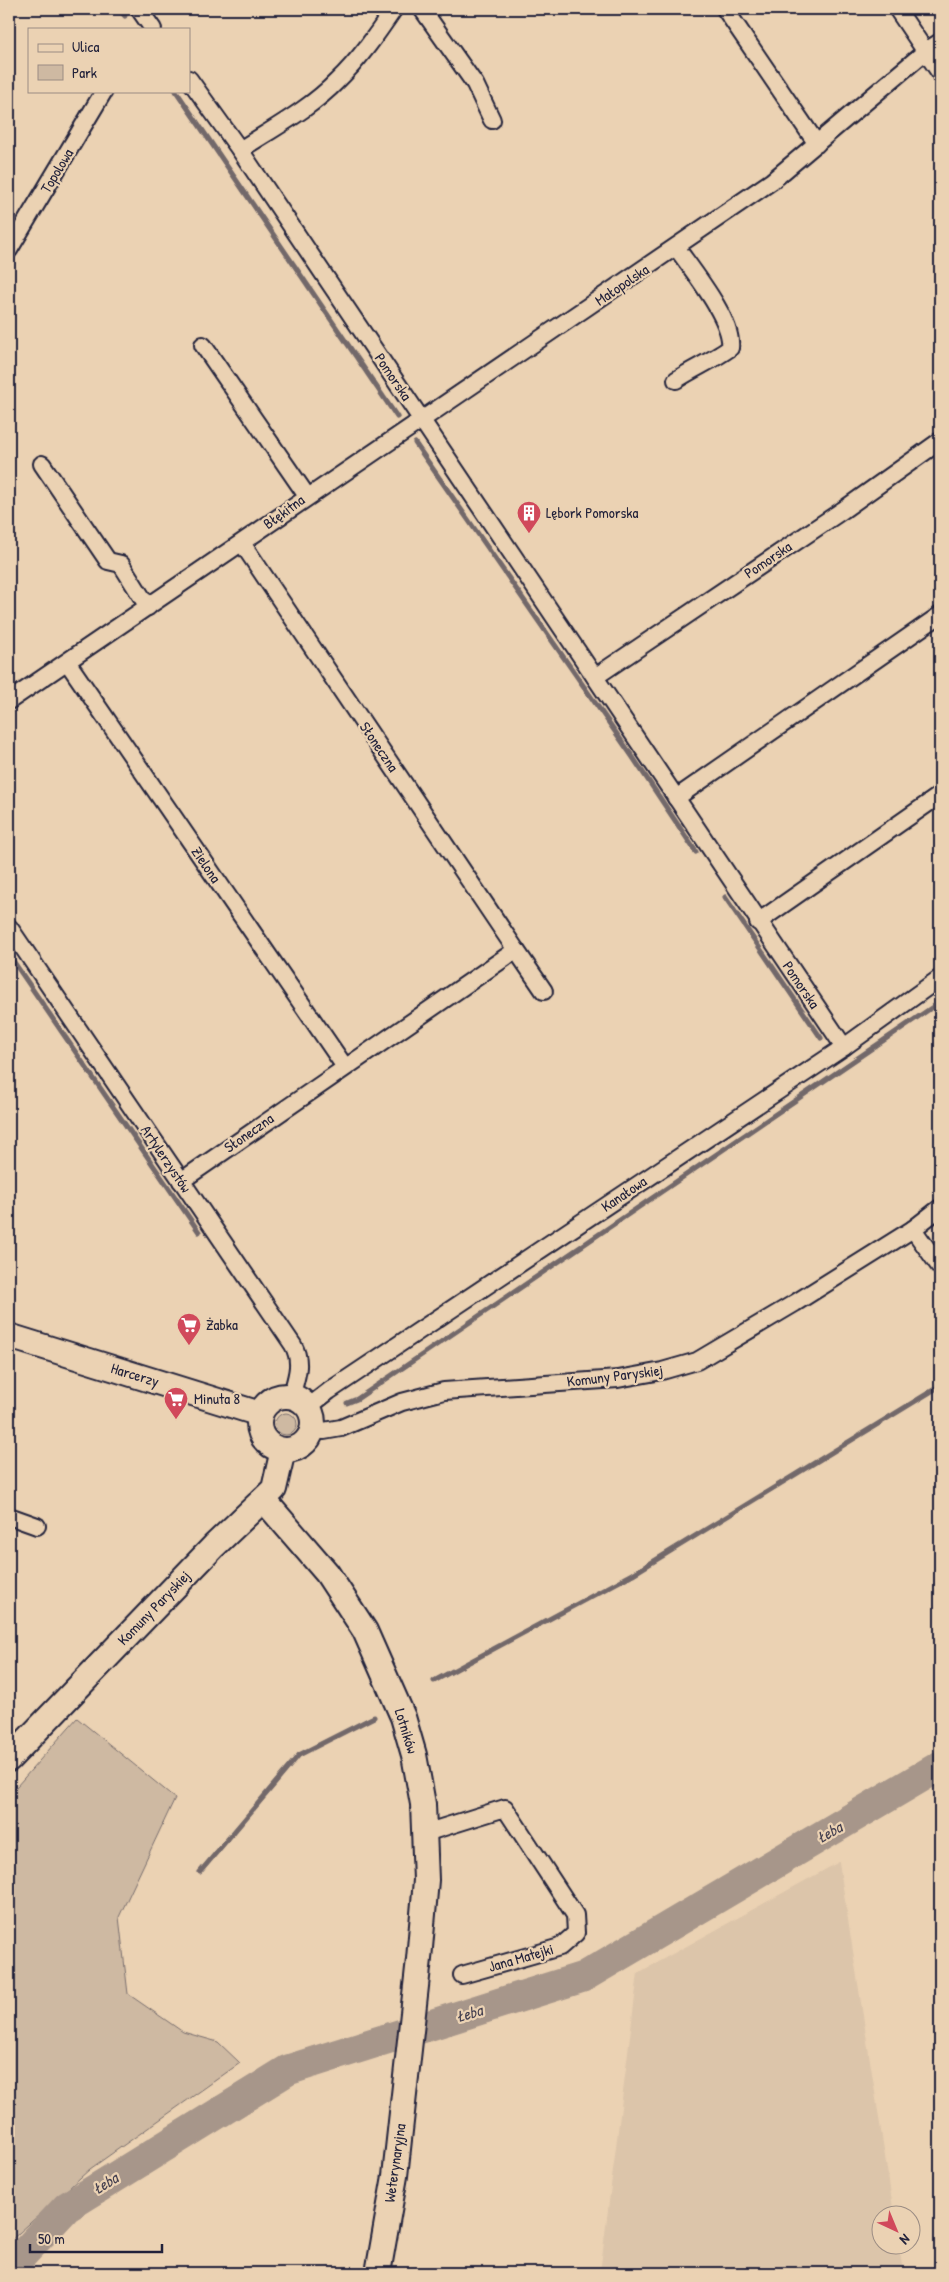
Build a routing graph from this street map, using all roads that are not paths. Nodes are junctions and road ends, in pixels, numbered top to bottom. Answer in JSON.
{"nodes":[{"id":1,"x":394,"y":9,"type":"edge"},
{"id":2,"x":422,"y":9,"type":"edge"},
{"id":3,"x":725,"y":9,"type":"edge"},
{"id":4,"x":897,"y":9,"type":"edge"},
{"id":5,"x":940,"y":42,"type":"edge"},
{"id":6,"x":926,"y":51,"type":"junction"},
{"id":7,"x":940,"y":73,"type":"edge"},
{"id":8,"x":190,"y":80,"type":"edge"},
{"id":9,"x":103,"y":92,"type":"edge"},
{"id":10,"x":492,"y":120,"type":"dead end"},
{"id":11,"x":817,"y":144,"type":"junction"},
{"id":12,"x":240,"y":150,"type":"junction"},
{"id":13,"x":676,"y":247,"type":"junction"},
{"id":14,"x":9,"y":250,"type":"edge"},
{"id":15,"x":203,"y":345,"type":"dead end"},
{"id":16,"x":676,"y":380,"type":"dead end"},
{"id":17,"x":423,"y":421,"type":"junction"},
{"id":18,"x":940,"y":441,"type":"edge"},
{"id":19,"x":42,"y":464,"type":"dead end"},
{"id":20,"x":307,"y":496,"type":"junction"},
{"id":21,"x":242,"y":543,"type":"junction"},
{"id":22,"x":148,"y":607,"type":"junction"},
{"id":23,"x":940,"y":615,"type":"edge"},
{"id":24,"x":68,"y":663,"type":"junction"},
{"id":25,"x":595,"y":677,"type":"junction"},
{"id":26,"x":9,"y":701,"type":"edge"},
{"id":27,"x":940,"y":795,"type":"edge"},
{"id":28,"x":676,"y":798,"type":"junction"},
{"id":29,"x":758,"y":922,"type":"junction"},
{"id":30,"x":9,"y":928,"type":"edge"},
{"id":31,"x":516,"y":950,"type":"junction"},
{"id":32,"x":940,"y":978,"type":"edge"},
{"id":33,"x":544,"y":991,"type":"dead end"},
{"id":34,"x":844,"y":1047,"type":"junction"},
{"id":35,"x":345,"y":1067,"type":"junction"},
{"id":36,"x":181,"y":1181,"type":"junction"},
{"id":37,"x":940,"y":1208,"type":"edge"},
{"id":38,"x":913,"y":1229,"type":"junction"},
{"id":39,"x":940,"y":1267,"type":"edge"},
{"id":40,"x":9,"y":1336,"type":"edge"},
{"id":41,"x":303,"y":1411,"type":"junction"},
{"id":42,"x":260,"y":1414,"type":"junction"},
{"id":43,"x":283,"y":1450,"type":"junction"},
{"id":44,"x":264,"y":1500,"type":"junction"},
{"id":45,"x":9,"y":1516,"type":"edge"},
{"id":46,"x":38,"y":1526,"type":"dead end"},
{"id":47,"x":9,"y":1759,"type":"edge"},
{"id":48,"x":425,"y":1833,"type":"junction"},
{"id":49,"x":462,"y":1975,"type":"dead end"},
{"id":50,"x":415,"y":2002,"type":"joint"},
{"id":51,"x":378,"y":2273,"type":"edge"}],
"edges":[{"from":1,"to":12,"type":"street"},
{"from":2,"to":10,"type":"street"},
{"from":3,"to":11,"type":"street"},
{"from":4,"to":6,"type":"street"},
{"from":5,"to":6,"type":"street","name":"Małopolska"},
{"from":6,"to":7,"type":"street"},
{"from":6,"to":11,"type":"street","name":"Małopolska"},
{"from":8,"to":12,"type":"street","name":"Pomorska"},
{"from":9,"to":14,"type":"street","name":"Topolowa"},
{"from":11,"to":13,"type":"street","name":"Małopolska"},
{"from":12,"to":17,"type":"street","name":"Pomorska"},
{"from":13,"to":16,"type":"street"},
{"from":13,"to":17,"type":"street","name":"Małopolska"},
{"from":15,"to":20,"type":"street"},
{"from":17,"to":20,"type":"street","name":"Błękitna"},
{"from":17,"to":25,"type":"street","name":"Pomorska"},
{"from":18,"to":25,"type":"street","name":"Pomorska"},
{"from":19,"to":22,"type":"street"},
{"from":20,"to":21,"type":"street","name":"Błękitna"},
{"from":21,"to":22,"type":"street","name":"Błękitna"},
{"from":21,"to":31,"type":"street","name":"Słoneczna"},
{"from":22,"to":24,"type":"street","name":"Błękitna"},
{"from":23,"to":28,"type":"street"},
{"from":24,"to":26,"type":"street","name":"Błękitna"},
{"from":24,"to":35,"type":"street","name":"Zielona"},
{"from":25,"to":28,"type":"street","name":"Pomorska"},
{"from":27,"to":29,"type":"street"},
{"from":28,"to":29,"type":"street","name":"Pomorska"},
{"from":29,"to":34,"type":"street","name":"Pomorska"},
{"from":30,"to":36,"type":"street","name":"Artylerzystów"},
{"from":31,"to":33,"type":"street","name":"Słoneczna"},
{"from":31,"to":35,"type":"street","name":"Słoneczna"},
{"from":32,"to":34,"type":"street","name":"Kanałowa"},
{"from":34,"to":41,"type":"street","name":"Kanałowa"},
{"from":35,"to":36,"type":"street","name":"Słoneczna"},
{"from":36,"to":41,"type":"street","name":"Artylerzystów"},
{"from":37,"to":38,"type":"street","name":"Komuny Paryskiej"},
{"from":38,"to":39,"type":"street"},
{"from":38,"to":41,"type":"street","name":"Komuny Paryskiej"},
{"from":40,"to":42,"type":"street","name":"Harcerzy"},
{"from":41,"to":42,"type":"street"},
{"from":41,"to":43,"type":"street"},
{"from":42,"to":43,"type":"street"},
{"from":43,"to":44,"type":"street","name":"Komuny Paryskiej"},
{"from":44,"to":47,"type":"street","name":"Komuny Paryskiej"},
{"from":44,"to":48,"type":"street","name":"Lotników"},
{"from":45,"to":46,"type":"street"},
{"from":48,"to":49,"type":"street","name":"Jana Matejki"},
{"from":48,"to":50,"type":"street","name":"Lotników"},
{"from":50,"to":51,"type":"street","name":"Weterynaryjna"}]}
